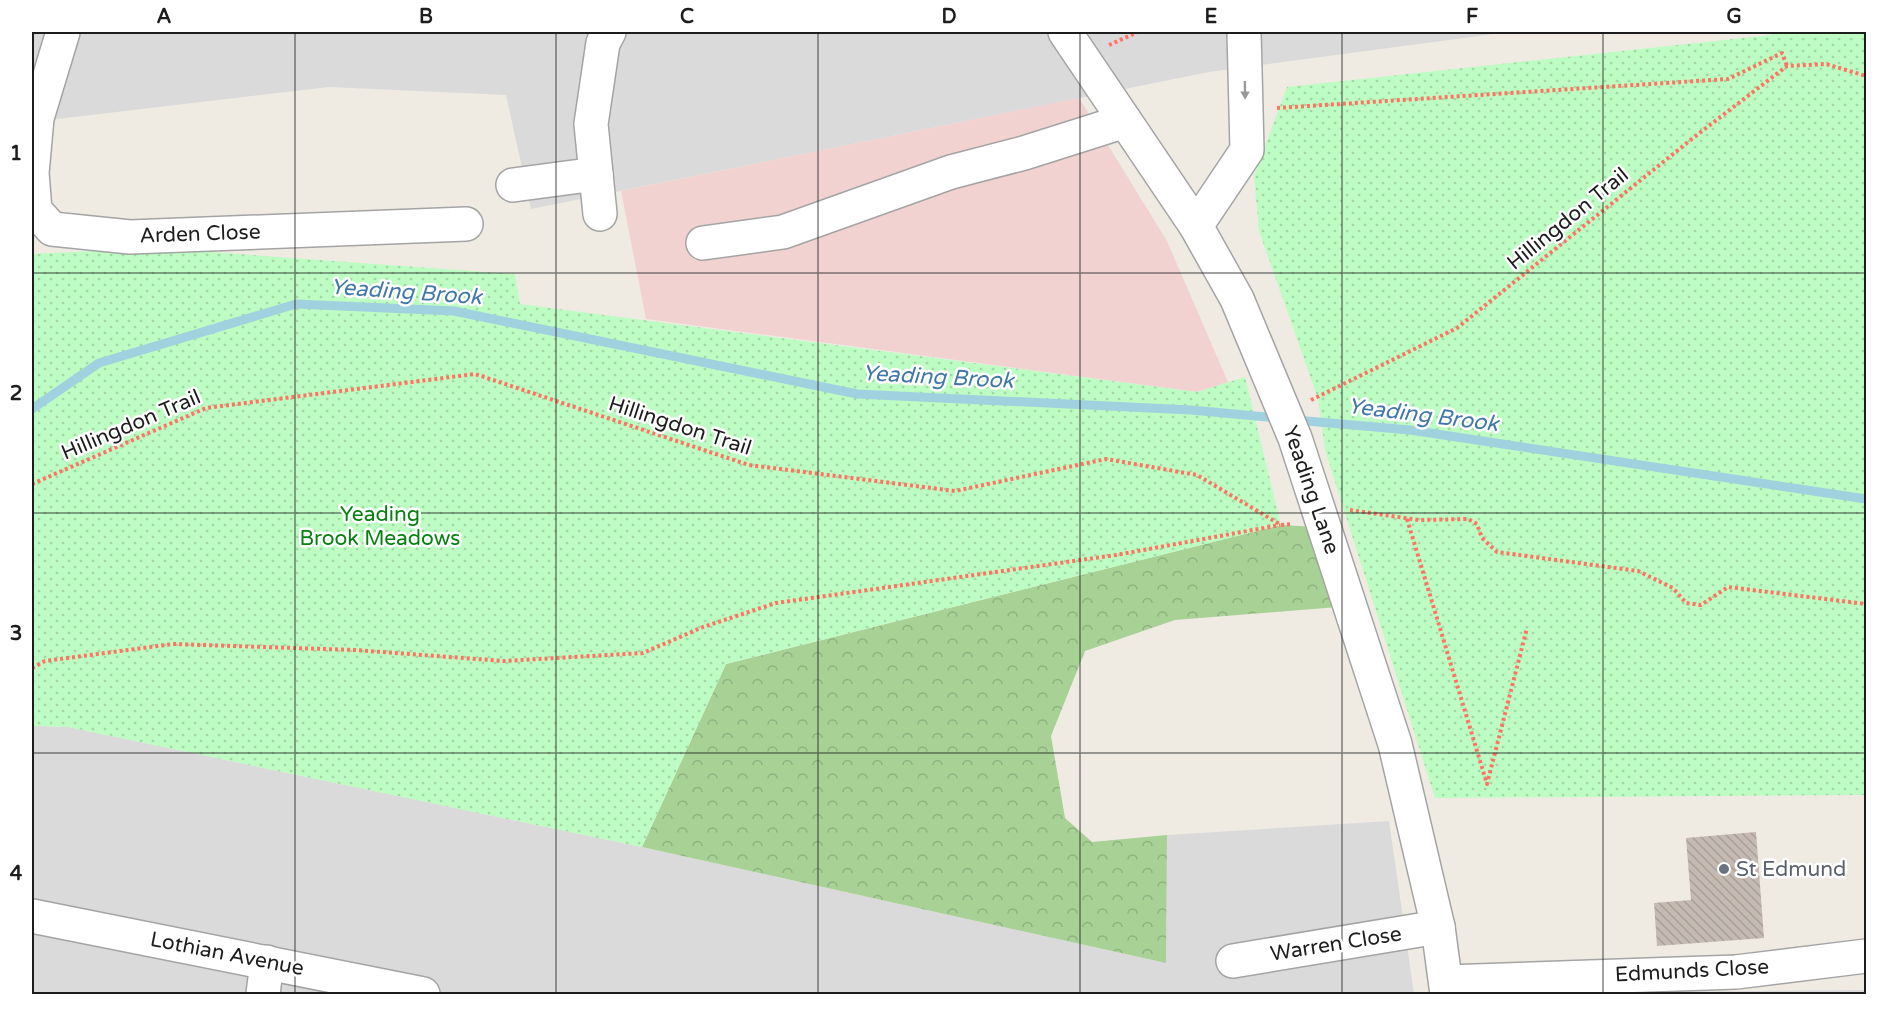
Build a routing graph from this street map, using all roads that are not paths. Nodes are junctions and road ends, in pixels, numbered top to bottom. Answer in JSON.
{"nodes":[{"id":1,"x":63,"y":32,"type":"edge"},
{"id":2,"x":609,"y":32,"type":"edge"},
{"id":3,"x":1065,"y":32,"type":"edge"},
{"id":4,"x":1244,"y":32,"type":"edge"},
{"id":5,"x":1125,"y":121,"type":"junction"},
{"id":6,"x":596,"y":174,"type":"junction"},
{"id":7,"x":513,"y":185,"type":"dead end"},
{"id":8,"x":600,"y":214,"type":"dead end"},
{"id":9,"x":466,"y":224,"type":"dead end"},
{"id":10,"x":1196,"y":226,"type":"junction"},
{"id":11,"x":703,"y":243,"type":"dead end"},
{"id":12,"x":32,"y":916,"type":"edge"},
{"id":13,"x":1438,"y":927,"type":"junction"},
{"id":14,"x":1866,"y":956,"type":"edge"},
{"id":15,"x":1233,"y":961,"type":"dead end"},
{"id":16,"x":267,"y":962,"type":"junction"},
{"id":17,"x":1446,"y":988,"type":"edge"},
{"id":18,"x":263,"y":994,"type":"edge"},
{"id":19,"x":423,"y":994,"type":"edge"}],
"edges":[{"from":1,"to":9,"type":"street","name":"Arden Close"},
{"from":2,"to":6,"type":"street"},
{"from":3,"to":5,"type":"street","name":"Yeading Lane"},
{"from":4,"to":10,"type":"street","one_way":true},
{"from":5,"to":10,"type":"street","name":"Yeading Lane"},
{"from":5,"to":11,"type":"street"},
{"from":6,"to":7,"type":"street"},
{"from":6,"to":8,"type":"street"},
{"from":10,"to":13,"type":"street","name":"Yeading Lane"},
{"from":12,"to":16,"type":"street","name":"Lothian Avenue"},
{"from":13,"to":15,"type":"street","name":"Warren Close"},
{"from":13,"to":17,"type":"street","name":"Yeading Lane"},
{"from":14,"to":17,"type":"street","name":"Edmunds Close"},
{"from":16,"to":18,"type":"street"},
{"from":16,"to":19,"type":"street","name":"Lothian Avenue"}]}
